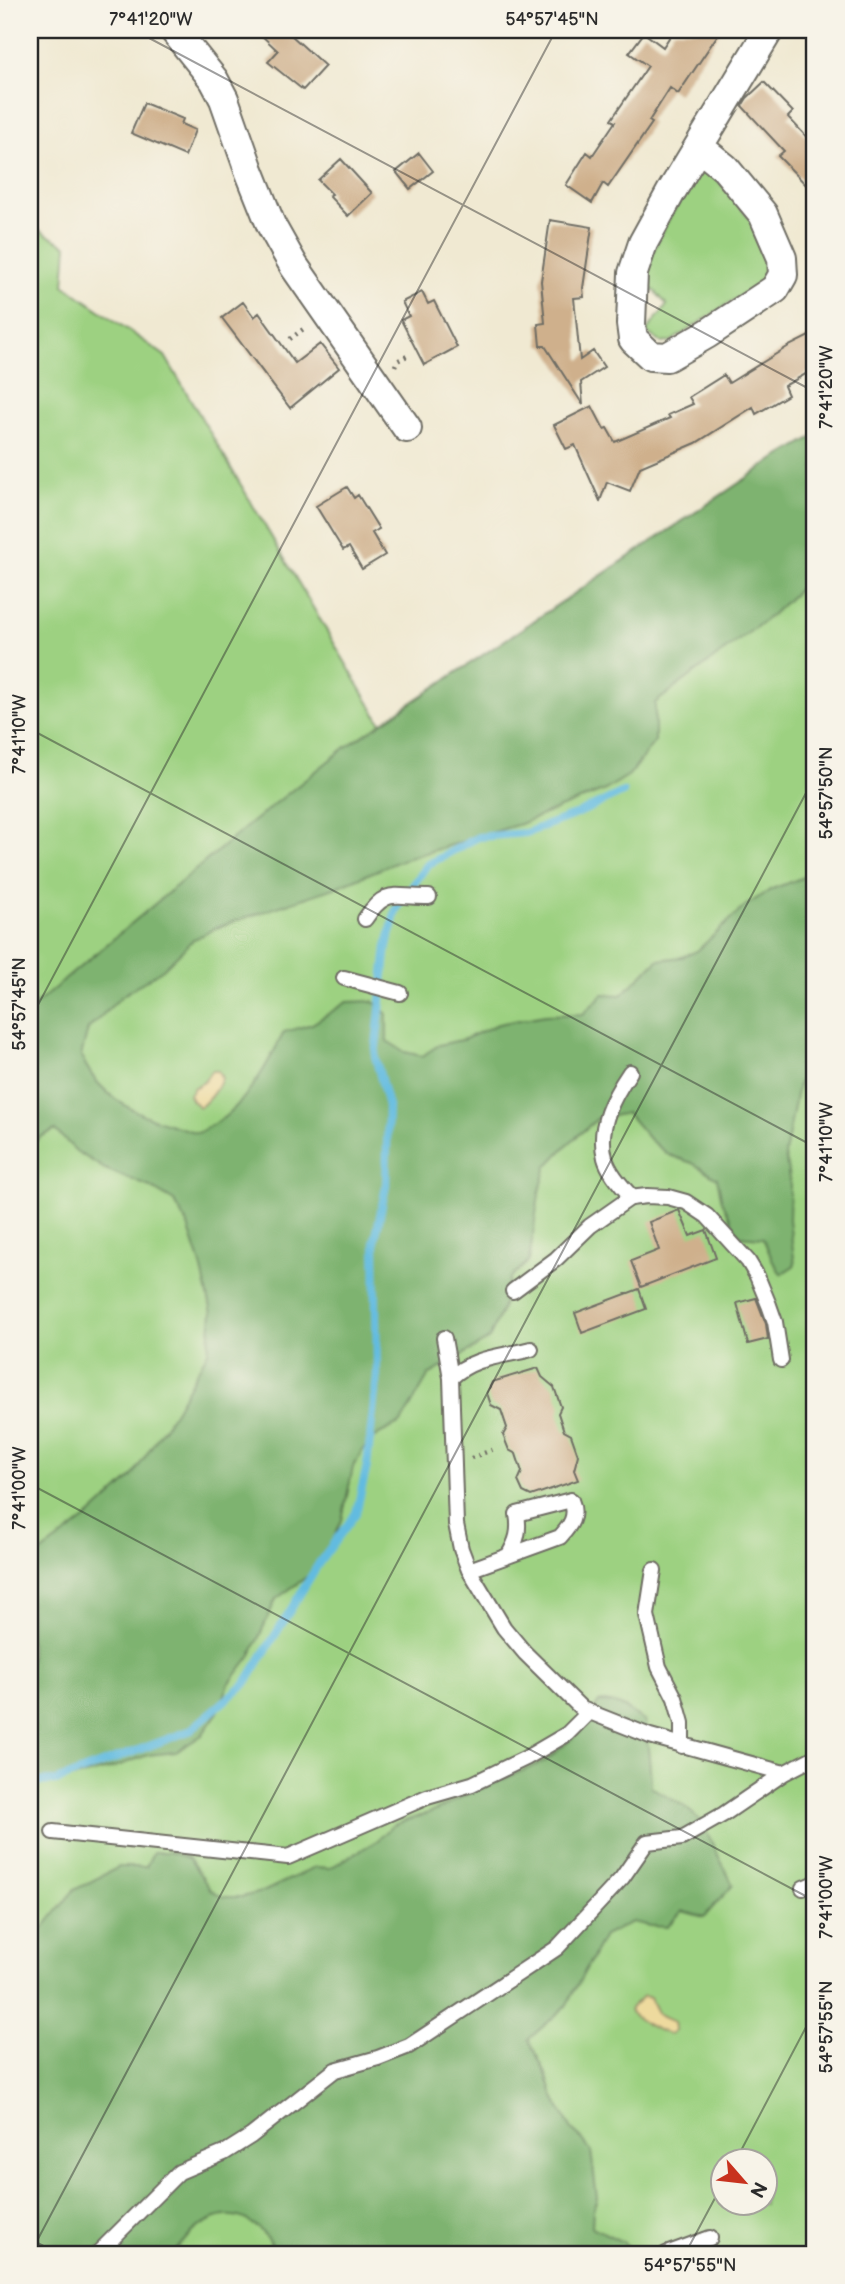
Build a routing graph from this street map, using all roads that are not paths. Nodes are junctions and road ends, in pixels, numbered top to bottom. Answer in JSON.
{"nodes":[{"id":1,"x":174,"y":30,"type":"edge"},
{"id":2,"x":769,"y":30,"type":"edge"},
{"id":3,"x":698,"y":147,"type":"junction"},
{"id":4,"x":407,"y":428,"type":"dead end"},
{"id":5,"x":429,"y":897,"type":"dead end"},
{"id":6,"x":365,"y":919,"type":"dead end"},
{"id":7,"x":344,"y":978,"type":"dead end"},
{"id":8,"x":397,"y":992,"type":"dead end"},
{"id":9,"x":630,"y":1072,"type":"dead end"},
{"id":10,"x":633,"y":1198,"type":"junction"},
{"id":11,"x":513,"y":1292,"type":"dead end"},
{"id":12,"x":444,"y":1338,"type":"dead end"},
{"id":13,"x":531,"y":1349,"type":"dead end"},
{"id":14,"x":781,"y":1360,"type":"dead end"},
{"id":15,"x":451,"y":1378,"type":"junction"},
{"id":16,"x":508,"y":1556,"type":"junction"},
{"id":17,"x":469,"y":1570,"type":"junction"},
{"id":18,"x":654,"y":1570,"type":"dead end"},
{"id":19,"x":589,"y":1712,"type":"junction"},
{"id":20,"x":682,"y":1746,"type":"junction"},
{"id":21,"x":815,"y":1757,"type":"edge"},
{"id":22,"x":784,"y":1773,"type":"junction"},
{"id":23,"x":53,"y":1832,"type":"dead end"},
{"id":24,"x":710,"y":2238,"type":"dead end"},
{"id":25,"x":97,"y":2254,"type":"edge"},
{"id":26,"x":666,"y":2254,"type":"edge"}],
"edges":[{"from":1,"to":4,"type":"street"},
{"from":2,"to":3,"type":"street"},
{"from":3,"to":3,"type":"street"},
{"from":5,"to":6,"type":"lane"},
{"from":7,"to":8,"type":"lane"},
{"from":9,"to":10,"type":"lane"},
{"from":10,"to":11,"type":"lane"},
{"from":10,"to":14,"type":"lane"},
{"from":12,"to":15,"type":"lane"},
{"from":13,"to":15,"type":"lane"},
{"from":15,"to":17,"type":"lane"},
{"from":16,"to":16,"type":"lane"},
{"from":16,"to":17,"type":"lane"},
{"from":17,"to":19,"type":"lane"},
{"from":18,"to":20,"type":"lane"},
{"from":19,"to":20,"type":"lane"},
{"from":19,"to":23,"type":"lane"},
{"from":20,"to":22,"type":"lane"},
{"from":21,"to":22,"type":"lane"},
{"from":22,"to":25,"type":"lane"},
{"from":24,"to":26,"type":"lane"}]}
